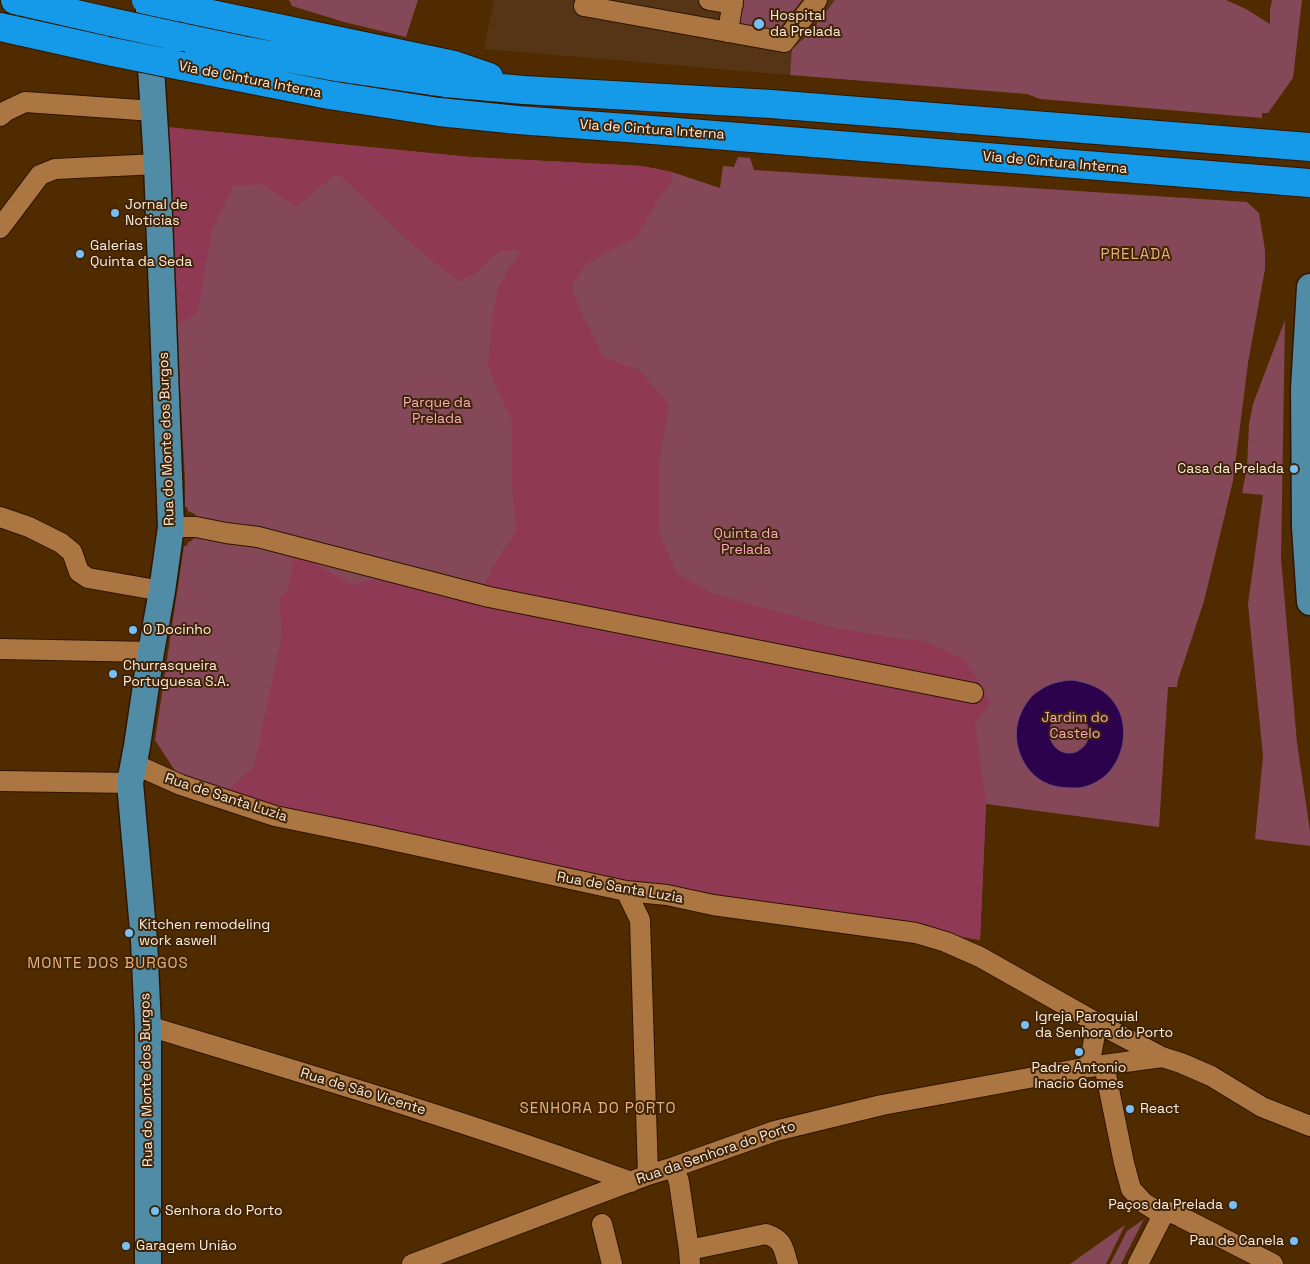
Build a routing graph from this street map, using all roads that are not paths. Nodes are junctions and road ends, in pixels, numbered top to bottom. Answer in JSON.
{"nodes":[{"id":1,"x":15,"y":0,"type":"edge"},
{"id":2,"x":148,"y":0,"type":"edge"},
{"id":3,"x":586,"y":0,"type":"edge"},
{"id":4,"x":709,"y":0,"type":"edge"},
{"id":5,"x":816,"y":0,"type":"edge"},
{"id":6,"x":733,"y":2,"type":"edge"},
{"id":7,"x":0,"y":27,"type":"edge"},
{"id":8,"x":728,"y":32,"type":"junction"},
{"id":9,"x":524,"y":90,"type":"junction"},
{"id":10,"x":154,"y":111,"type":"junction"},
{"id":11,"x":0,"y":116,"type":"edge"},
{"id":12,"x":1310,"y":147,"type":"edge"},
{"id":13,"x":157,"y":164,"type":"junction"},
{"id":14,"x":1310,"y":183,"type":"edge"},
{"id":15,"x":0,"y":228,"type":"edge"},
{"id":16,"x":1310,"y":287,"type":"edge"},
{"id":17,"x":0,"y":517,"type":"edge"},
{"id":18,"x":171,"y":527,"type":"junction"},
{"id":19,"x":1307,"y":527,"type":"edge"},
{"id":20,"x":162,"y":592,"type":"junction"},
{"id":21,"x":1310,"y":602,"type":"edge"},
{"id":22,"x":0,"y":649,"type":"edge"},
{"id":23,"x":151,"y":652,"type":"junction"},
{"id":24,"x":973,"y":693,"type":"dead end"},
{"id":25,"x":132,"y":774,"type":"junction"},
{"id":26,"x":0,"y":781,"type":"edge"},
{"id":27,"x":626,"y":892,"type":"junction"},
{"id":28,"x":1097,"y":1023,"type":"junction"},
{"id":29,"x":148,"y":1026,"type":"junction"},
{"id":30,"x":1162,"y":1057,"type":"junction"},
{"id":31,"x":1097,"y":1066,"type":"junction"},
{"id":32,"x":1310,"y":1126,"type":"edge"},
{"id":33,"x":578,"y":1162,"type":"junction"},
{"id":34,"x":674,"y":1168,"type":"junction"},
{"id":35,"x":640,"y":1178,"type":"junction"},
{"id":36,"x":591,"y":1197,"type":"junction"},
{"id":37,"x":1163,"y":1215,"type":"junction"},
{"id":38,"x":602,"y":1224,"type":"dead end"},
{"id":39,"x":689,"y":1257,"type":"edge"},
{"id":40,"x":148,"y":1264,"type":"edge"},
{"id":41,"x":412,"y":1264,"type":"edge"},
{"id":42,"x":612,"y":1264,"type":"edge"},
{"id":43,"x":788,"y":1264,"type":"edge"},
{"id":44,"x":1138,"y":1264,"type":"edge"},
{"id":45,"x":1272,"y":1264,"type":"edge"}],
"edges":[{"from":1,"to":9,"type":"highway","name":"Via de Cintura Interna","bridge":true},
{"from":2,"to":9,"type":"highway","bridge":true},
{"from":2,"to":10,"type":"main road","name":"Rua do Monte dos Burgos"},
{"from":3,"to":8,"type":"street"},
{"from":4,"to":6,"type":"street"},
{"from":5,"to":8,"type":"street"},
{"from":6,"to":8,"type":"street"},
{"from":7,"to":14,"type":"highway","name":"Via de Cintura Interna","bridge":true},
{"from":9,"to":12,"type":"highway","name":"Via de Cintura Interna"},
{"from":10,"to":11,"type":"street"},
{"from":10,"to":13,"type":"main road","name":"Rua do Monte dos Burgos"},
{"from":13,"to":15,"type":"street"},
{"from":13,"to":18,"type":"main road","name":"Rua do Monte dos Burgos"},
{"from":16,"to":19,"type":"main road"},
{"from":17,"to":20,"type":"street"},
{"from":18,"to":20,"type":"main road","name":"Rua do Monte dos Burgos"},
{"from":18,"to":24,"type":"street"},
{"from":19,"to":21,"type":"main road"},
{"from":20,"to":23,"type":"main road","name":"Rua do Monte dos Burgos"},
{"from":22,"to":23,"type":"street"},
{"from":23,"to":25,"type":"main road","name":"Rua do Monte dos Burgos"},
{"from":25,"to":26,"type":"street","name":"Rua de Santa Luzia"},
{"from":25,"to":27,"type":"street","name":"Rua de Santa Luzia"},
{"from":25,"to":29,"type":"main road","name":"Rua do Monte dos Burgos"},
{"from":27,"to":28,"type":"street","name":"Rua de Santa Luzia"},
{"from":27,"to":35,"type":"street"},
{"from":28,"to":30,"type":"street","name":"Rua de Santa Luzia"},
{"from":28,"to":31,"type":"street"},
{"from":29,"to":33,"type":"street","name":"Rua de São Vicente"},
{"from":29,"to":40,"type":"main road","name":"Rua do Monte dos Burgos"},
{"from":30,"to":31,"type":"street","name":"Rua da Senhora do Porto"},
{"from":30,"to":32,"type":"street","name":"Rua de Santa Luzia"},
{"from":31,"to":34,"type":"street","name":"Rua da Senhora do Porto"},
{"from":31,"to":37,"type":"street"},
{"from":33,"to":35,"type":"street","name":"Rua de São Vicente"},
{"from":33,"to":36,"type":"street"},
{"from":34,"to":35,"type":"street","name":"Rua da Senhora do Porto"},
{"from":34,"to":39,"type":"street"},
{"from":35,"to":36,"type":"street","name":"Rua da Senhora do Porto"},
{"from":36,"to":41,"type":"street","name":"Rua da Senhora do Porto"},
{"from":37,"to":44,"type":"street"},
{"from":37,"to":45,"type":"street"},
{"from":38,"to":42,"type":"street"},
{"from":39,"to":43,"type":"street"}]}
